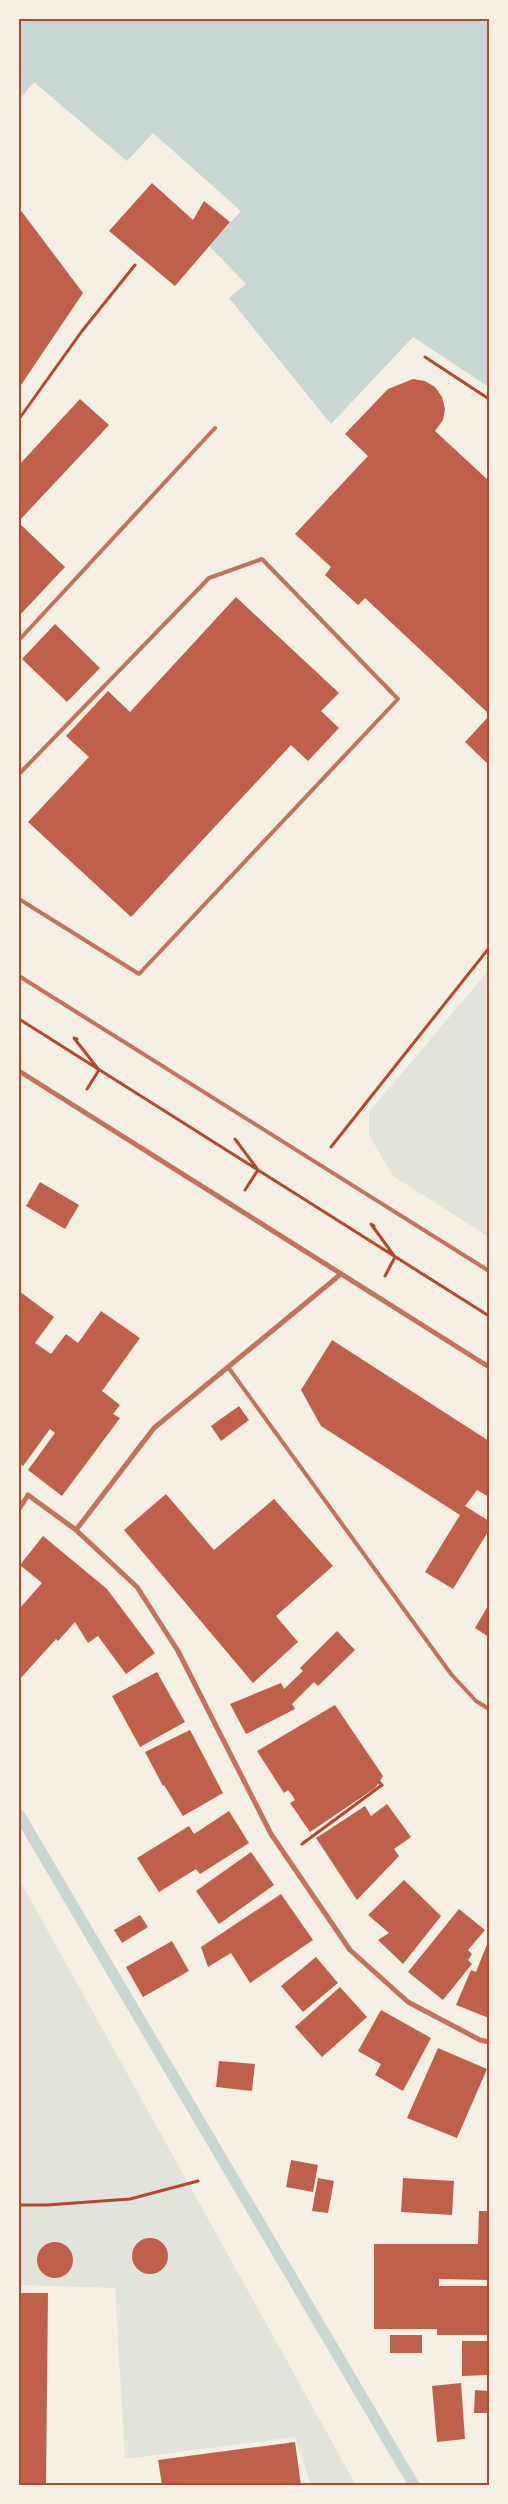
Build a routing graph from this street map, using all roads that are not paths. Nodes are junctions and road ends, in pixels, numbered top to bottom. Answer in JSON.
{"nodes":[{"id":1,"x":215,"y":428,"type":"dead end"},
{"id":2,"x":19,"y":640,"type":"edge"},
{"id":3,"x":19,"y":774,"type":"edge"},
{"id":4,"x":19,"y":899,"type":"edge"},
{"id":5,"x":19,"y":976,"type":"edge"},
{"id":6,"x":19,"y":1071,"type":"edge"},
{"id":7,"x":489,"y":1271,"type":"edge"},
{"id":8,"x":341,"y":1274,"type":"junction"},
{"id":9,"x":489,"y":1367,"type":"edge"},
{"id":10,"x":228,"y":1368,"type":"junction"},
{"id":11,"x":19,"y":1509,"type":"edge"},
{"id":12,"x":76,"y":1530,"type":"junction"},
{"id":13,"x":489,"y":1709,"type":"edge"},
{"id":14,"x":489,"y":2042,"type":"edge"}],
"edges":[{"from":1,"to":2,"type":"lane"},
{"from":3,"to":4,"type":"lane"},
{"from":5,"to":7,"type":"lane"},
{"from":6,"to":8,"type":"street"},
{"from":8,"to":9,"type":"street"},
{"from":8,"to":10,"type":"street"},
{"from":10,"to":12,"type":"street"},
{"from":10,"to":13,"type":"lane"},
{"from":11,"to":12,"type":"street"},
{"from":12,"to":14,"type":"street"}]}
